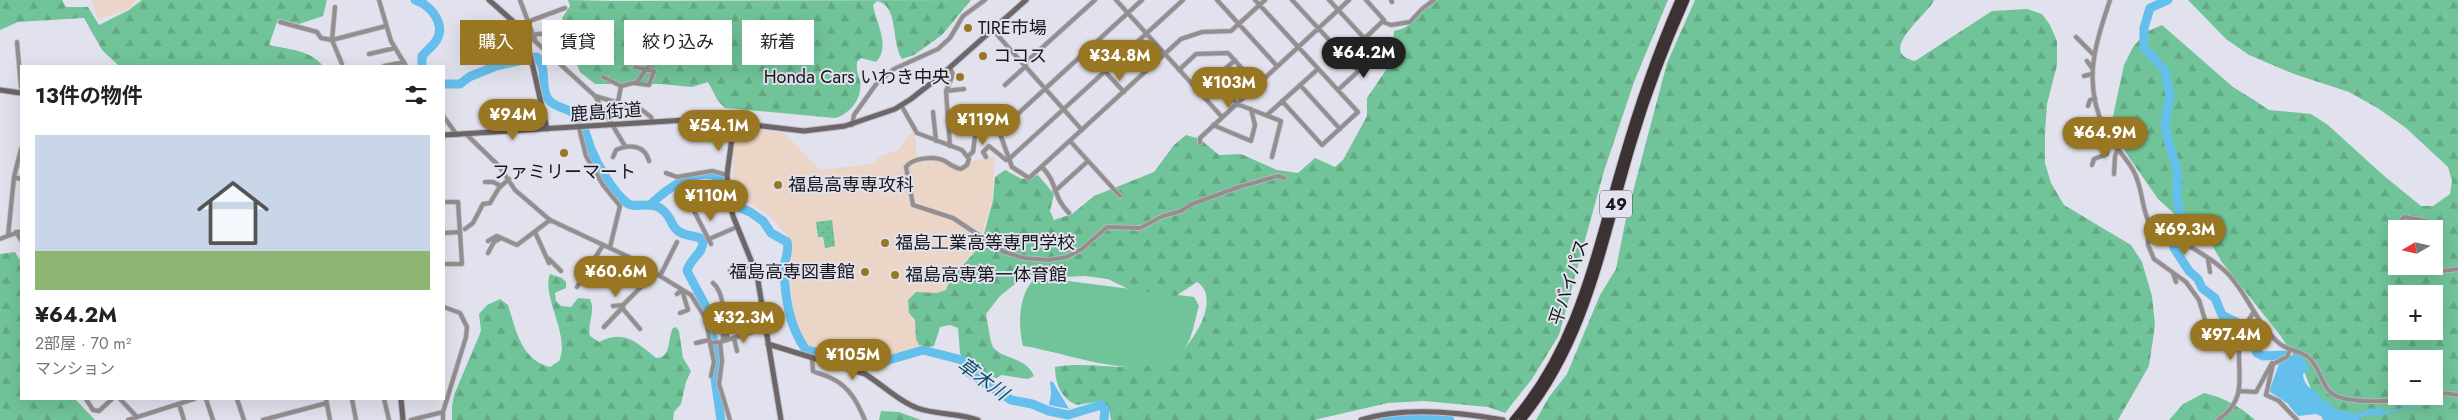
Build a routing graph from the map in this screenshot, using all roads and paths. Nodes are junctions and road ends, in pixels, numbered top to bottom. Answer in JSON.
{"nodes":[{"id":1,"x":379,"y":0,"type":"edge"},
{"id":2,"x":489,"y":0,"type":"edge"},
{"id":3,"x":520,"y":0,"type":"edge"},
{"id":4,"x":985,"y":0,"type":"edge"},
{"id":5,"x":1026,"y":0,"type":"edge"},
{"id":6,"x":1095,"y":0,"type":"edge"},
{"id":7,"x":1116,"y":0,"type":"edge"},
{"id":8,"x":1142,"y":0,"type":"edge"},
{"id":9,"x":1183,"y":0,"type":"edge"},
{"id":10,"x":1217,"y":0,"type":"edge"},
{"id":11,"x":1255,"y":0,"type":"edge"},
{"id":12,"x":1265,"y":0,"type":"edge"},
{"id":13,"x":1292,"y":0,"type":"edge"},
{"id":14,"x":1329,"y":0,"type":"edge"},
{"id":15,"x":1349,"y":0,"type":"edge"},
{"id":16,"x":1366,"y":0,"type":"edge"},
{"id":17,"x":1434,"y":0,"type":"edge"},
{"id":18,"x":1679,"y":0,"type":"edge"},
{"id":19,"x":1686,"y":0,"type":"edge"},
{"id":20,"x":2110,"y":0,"type":"edge"},
{"id":21,"x":1260,"y":5,"type":"junction"},
{"id":22,"x":335,"y":7,"type":"dead end"},
{"id":23,"x":565,"y":8,"type":"dead end"},
{"id":24,"x":1338,"y":10,"type":"junction"},
{"id":25,"x":1128,"y":13,"type":"junction"},
{"id":26,"x":512,"y":20,"type":"edge"},
{"id":27,"x":526,"y":20,"type":"edge"},
{"id":28,"x":532,"y":20,"type":"edge"},
{"id":29,"x":280,"y":22,"type":"dead end"},
{"id":30,"x":1383,"y":22,"type":"junction"},
{"id":31,"x":1239,"y":24,"type":"junction"},
{"id":32,"x":386,"y":26,"type":"junction"},
{"id":33,"x":1318,"y":28,"type":"junction"},
{"id":34,"x":992,"y":29,"type":"junction"},
{"id":35,"x":1146,"y":34,"type":"junction"},
{"id":36,"x":533,"y":35,"type":"joint"},
{"id":37,"x":542,"y":35,"type":"edge"},
{"id":38,"x":2076,"y":37,"type":"dead end"},
{"id":39,"x":532,"y":38,"type":"edge"},
{"id":40,"x":1364,"y":39,"type":"junction"},
{"id":41,"x":332,"y":40,"type":"junction"},
{"id":42,"x":535,"y":40,"type":"junction"},
{"id":43,"x":17,"y":42,"type":"dead end"},
{"id":44,"x":1298,"y":47,"type":"junction"},
{"id":45,"x":394,"y":48,"type":"junction"},
{"id":46,"x":1086,"y":51,"type":"junction"},
{"id":47,"x":369,"y":54,"type":"dead end"},
{"id":48,"x":1165,"y":54,"type":"junction"},
{"id":49,"x":2093,"y":54,"type":"junction"},
{"id":50,"x":1235,"y":60,"type":"junction"},
{"id":51,"x":2087,"y":61,"type":"dead end"},
{"id":52,"x":532,"y":63,"type":"edge"},
{"id":53,"x":342,"y":64,"type":"dead end"},
{"id":54,"x":405,"y":64,"type":"edge"},
{"id":55,"x":648,"y":65,"type":"edge"},
{"id":56,"x":1025,"y":65,"type":"junction"},
{"id":57,"x":635,"y":66,"type":"dead end"},
{"id":58,"x":1277,"y":66,"type":"junction"},
{"id":59,"x":646,"y":68,"type":"junction"},
{"id":60,"x":950,"y":68,"type":"junction"},
{"id":61,"x":2092,"y":68,"type":"junction"},
{"id":62,"x":1318,"y":69,"type":"junction"},
{"id":63,"x":1179,"y":70,"type":"junction"},
{"id":64,"x":1358,"y":71,"type":"junction"},
{"id":65,"x":1105,"y":72,"type":"junction"},
{"id":66,"x":2092,"y":74,"type":"junction"},
{"id":67,"x":20,"y":76,"type":"edge"},
{"id":68,"x":2084,"y":76,"type":"dead end"},
{"id":69,"x":602,"y":77,"type":"dead end"},
{"id":70,"x":634,"y":83,"type":"junction"},
{"id":71,"x":1005,"y":85,"type":"dead end"},
{"id":72,"x":1257,"y":85,"type":"junction"},
{"id":73,"x":1300,"y":85,"type":"junction"},
{"id":74,"x":621,"y":86,"type":"junction"},
{"id":75,"x":1045,"y":88,"type":"junction"},
{"id":76,"x":964,"y":89,"type":"dead end"},
{"id":77,"x":0,"y":90,"type":"edge"},
{"id":78,"x":1338,"y":90,"type":"junction"},
{"id":79,"x":946,"y":91,"type":"junction"},
{"id":80,"x":1124,"y":92,"type":"junction"},
{"id":81,"x":20,"y":94,"type":"edge"},
{"id":82,"x":595,"y":96,"type":"junction"},
{"id":83,"x":2095,"y":98,"type":"junction"},
{"id":84,"x":1282,"y":101,"type":"junction"},
{"id":85,"x":618,"y":102,"type":"junction"},
{"id":86,"x":1237,"y":104,"type":"junction"},
{"id":87,"x":901,"y":105,"type":"junction"},
{"id":88,"x":2088,"y":106,"type":"dead end"},
{"id":89,"x":1064,"y":109,"type":"junction"},
{"id":90,"x":1251,"y":109,"type":"junction"},
{"id":91,"x":933,"y":112,"type":"dead end"},
{"id":92,"x":1267,"y":115,"type":"junction"},
{"id":93,"x":1222,"y":117,"type":"junction"},
{"id":94,"x":445,"y":118,"type":"edge"},
{"id":95,"x":977,"y":120,"type":"dead end"},
{"id":96,"x":652,"y":122,"type":"junction"},
{"id":97,"x":734,"y":122,"type":"junction"},
{"id":98,"x":852,"y":124,"type":"junction"},
{"id":99,"x":615,"y":126,"type":"junction"},
{"id":100,"x":1213,"y":126,"type":"junction"},
{"id":101,"x":583,"y":127,"type":"junction"},
{"id":102,"x":1340,"y":128,"type":"junction"},
{"id":103,"x":547,"y":129,"type":"junction"},
{"id":104,"x":1082,"y":130,"type":"junction"},
{"id":105,"x":466,"y":134,"type":"junction"},
{"id":106,"x":445,"y":135,"type":"edge"},
{"id":107,"x":457,"y":135,"type":"junction"},
{"id":108,"x":2109,"y":138,"type":"junction"},
{"id":109,"x":936,"y":141,"type":"junction"},
{"id":110,"x":1070,"y":141,"type":"junction"},
{"id":111,"x":1200,"y":143,"type":"dead end"},
{"id":112,"x":625,"y":146,"type":"junction"},
{"id":113,"x":950,"y":146,"type":"junction"},
{"id":114,"x":2118,"y":150,"type":"junction"},
{"id":115,"x":20,"y":153,"type":"edge"},
{"id":116,"x":968,"y":156,"type":"junction"},
{"id":117,"x":613,"y":157,"type":"dead end"},
{"id":118,"x":986,"y":157,"type":"dead end"},
{"id":119,"x":1272,"y":157,"type":"dead end"},
{"id":120,"x":1009,"y":159,"type":"junction"},
{"id":121,"x":649,"y":161,"type":"dead end"},
{"id":122,"x":1088,"y":161,"type":"junction"},
{"id":123,"x":2092,"y":165,"type":"dead end"},
{"id":124,"x":1042,"y":167,"type":"junction"},
{"id":125,"x":666,"y":173,"type":"dead end"},
{"id":126,"x":2114,"y":174,"type":"dead end"},
{"id":127,"x":727,"y":175,"type":"junction"},
{"id":128,"x":14,"y":177,"type":"junction"},
{"id":129,"x":1284,"y":178,"type":"dead end"},
{"id":130,"x":20,"y":179,"type":"edge"},
{"id":131,"x":509,"y":180,"type":"junction"},
{"id":132,"x":485,"y":182,"type":"dead end"},
{"id":133,"x":501,"y":186,"type":"junction"},
{"id":134,"x":1056,"y":191,"type":"junction"},
{"id":135,"x":1120,"y":196,"type":"dead end"},
{"id":136,"x":445,"y":202,"type":"edge"},
{"id":137,"x":693,"y":209,"type":"dead end"},
{"id":138,"x":1069,"y":213,"type":"dead end"},
{"id":139,"x":550,"y":220,"type":"junction"},
{"id":140,"x":2402,"y":220,"type":"edge"},
{"id":141,"x":2421,"y":220,"type":"edge"},
{"id":142,"x":2149,"y":221,"type":"junction"},
{"id":143,"x":737,"y":227,"type":"junction"},
{"id":144,"x":465,"y":229,"type":"dead end"},
{"id":145,"x":20,"y":231,"type":"edge"},
{"id":146,"x":16,"y":232,"type":"junction"},
{"id":147,"x":460,"y":232,"type":"junction"},
{"id":148,"x":535,"y":232,"type":"junction"},
{"id":149,"x":445,"y":233,"type":"edge"},
{"id":150,"x":8,"y":236,"type":"junction"},
{"id":151,"x":20,"y":238,"type":"edge"},
{"id":152,"x":501,"y":238,"type":"junction"},
{"id":153,"x":0,"y":239,"type":"edge"},
{"id":154,"x":488,"y":241,"type":"dead end"},
{"id":155,"x":677,"y":242,"type":"dead end"},
{"id":156,"x":603,"y":245,"type":"junction"},
{"id":157,"x":610,"y":248,"type":"junction"},
{"id":158,"x":488,"y":253,"type":"dead end"},
{"id":159,"x":2208,"y":259,"type":"junction"},
{"id":160,"x":445,"y":264,"type":"edge"},
{"id":161,"x":754,"y":265,"type":"junction"},
{"id":162,"x":2458,"y":269,"type":"edge"},
{"id":163,"x":560,"y":271,"type":"dead end"},
{"id":164,"x":2443,"y":271,"type":"edge"},
{"id":165,"x":730,"y":272,"type":"dead end"},
{"id":166,"x":2210,"y":272,"type":"dead end"},
{"id":167,"x":655,"y":273,"type":"junction"},
{"id":168,"x":2173,"y":273,"type":"junction"},
{"id":169,"x":660,"y":276,"type":"junction"},
{"id":170,"x":2176,"y":282,"type":"dead end"},
{"id":171,"x":713,"y":284,"type":"dead end"},
{"id":172,"x":576,"y":287,"type":"dead end"},
{"id":173,"x":682,"y":290,"type":"junction"},
{"id":174,"x":677,"y":294,"type":"dead end"},
{"id":175,"x":736,"y":305,"type":"dead end"},
{"id":176,"x":613,"y":306,"type":"dead end"},
{"id":177,"x":623,"y":306,"type":"junction"},
{"id":178,"x":445,"y":307,"type":"edge"},
{"id":179,"x":680,"y":313,"type":"dead end"},
{"id":180,"x":2253,"y":313,"type":"junction"},
{"id":181,"x":604,"y":327,"type":"dead end"},
{"id":182,"x":766,"y":328,"type":"junction"},
{"id":183,"x":640,"y":329,"type":"dead end"},
{"id":184,"x":734,"y":338,"type":"junction"},
{"id":185,"x":2240,"y":341,"type":"junction"},
{"id":186,"x":710,"y":342,"type":"junction"},
{"id":187,"x":722,"y":342,"type":"junction"},
{"id":188,"x":696,"y":343,"type":"dead end"},
{"id":189,"x":768,"y":344,"type":"junction"},
{"id":190,"x":2290,"y":349,"type":"junction"},
{"id":191,"x":737,"y":351,"type":"dead end"},
{"id":192,"x":812,"y":358,"type":"junction"},
{"id":193,"x":2274,"y":363,"type":"junction"},
{"id":194,"x":711,"y":376,"type":"dead end"},
{"id":195,"x":2239,"y":391,"type":"junction"},
{"id":196,"x":2443,"y":393,"type":"edge"},
{"id":197,"x":2458,"y":395,"type":"edge"},
{"id":198,"x":2388,"y":399,"type":"edge"},
{"id":199,"x":87,"y":400,"type":"edge"},
{"id":200,"x":111,"y":400,"type":"edge"},
{"id":201,"x":121,"y":400,"type":"edge"},
{"id":202,"x":172,"y":400,"type":"edge"},
{"id":203,"x":191,"y":400,"type":"edge"},
{"id":204,"x":206,"y":400,"type":"edge"},
{"id":205,"x":237,"y":400,"type":"edge"},
{"id":206,"x":352,"y":400,"type":"edge"},
{"id":207,"x":384,"y":400,"type":"edge"},
{"id":208,"x":401,"y":400,"type":"edge"},
{"id":209,"x":326,"y":401,"type":"edge"},
{"id":210,"x":1534,"y":401,"type":"junction"},
{"id":211,"x":177,"y":404,"type":"junction"},
{"id":212,"x":442,"y":412,"type":"junction"},
{"id":213,"x":152,"y":413,"type":"junction"},
{"id":214,"x":137,"y":417,"type":"junction"},
{"id":215,"x":128,"y":420,"type":"edge"},
{"id":216,"x":154,"y":420,"type":"edge"},
{"id":217,"x":184,"y":420,"type":"edge"},
{"id":218,"x":213,"y":420,"type":"edge"},
{"id":219,"x":244,"y":420,"type":"edge"},
{"id":220,"x":262,"y":420,"type":"edge"},
{"id":221,"x":330,"y":420,"type":"edge"},
{"id":222,"x":356,"y":420,"type":"edge"},
{"id":223,"x":389,"y":420,"type":"edge"},
{"id":224,"x":403,"y":420,"type":"edge"},
{"id":225,"x":411,"y":420,"type":"edge"},
{"id":226,"x":443,"y":420,"type":"edge"},
{"id":227,"x":730,"y":420,"type":"edge"},
{"id":228,"x":781,"y":420,"type":"edge"},
{"id":229,"x":865,"y":420,"type":"edge"},
{"id":230,"x":978,"y":420,"type":"edge"},
{"id":231,"x":1361,"y":420,"type":"edge"},
{"id":232,"x":1503,"y":420,"type":"edge"},
{"id":233,"x":1512,"y":420,"type":"edge"},
{"id":234,"x":1522,"y":420,"type":"edge"},
{"id":235,"x":2218,"y":420,"type":"edge"},
{"id":236,"x":2297,"y":420,"type":"edge"}],
"edges":[{"from":1,"to":32,"type":"street"},
{"from":2,"to":26,"type":"street"},
{"from":3,"to":27,"type":"street"},
{"from":4,"to":98,"type":"street"},
{"from":5,"to":34,"type":"street","name":"鹿島街道"},
{"from":6,"to":56,"type":"street"},
{"from":7,"to":25,"type":"street"},
{"from":8,"to":25,"type":"street"},
{"from":9,"to":35,"type":"street"},
{"from":10,"to":31,"type":"street"},
{"from":11,"to":21,"type":"street"},
{"from":12,"to":21,"type":"street"},
{"from":13,"to":33,"type":"street"},
{"from":14,"to":24,"type":"street"},
{"from":15,"to":24,"type":"street"},
{"from":16,"to":30,"type":"street"},
{"from":17,"to":30,"type":"street"},
{"from":18,"to":210,"type":"highway","name":"平バイパス","number":"49"},
{"from":19,"to":210,"type":"highway","name":"平バイパス","number":"49"},
{"from":20,"to":49,"type":"street"},
{"from":21,"to":31,"type":"street"},
{"from":21,"to":44,"type":"street"},
{"from":22,"to":41,"type":"street"},
{"from":23,"to":28,"type":"street"},
{"from":24,"to":33,"type":"street"},
{"from":24,"to":40,"type":"street"},
{"from":25,"to":35,"type":"street"},
{"from":25,"to":46,"type":"street"},
{"from":29,"to":41,"type":"street"},
{"from":30,"to":40,"type":"street"},
{"from":31,"to":48,"type":"street"},
{"from":31,"to":58,"type":"street"},
{"from":32,"to":41,"type":"street"},
{"from":32,"to":45,"type":"street"},
{"from":33,"to":44,"type":"street"},
{"from":33,"to":64,"type":"street"},
{"from":34,"to":56,"type":"street"},
{"from":34,"to":60,"type":"street","name":"鹿島街道"},
{"from":35,"to":48,"type":"street"},
{"from":35,"to":65,"type":"street"},
{"from":36,"to":37,"type":"street"},
{"from":36,"to":42,"type":"street"},
{"from":38,"to":49,"type":"street"},
{"from":39,"to":42,"type":"street"},
{"from":40,"to":64,"type":"street"},
{"from":41,"to":53,"type":"street"},
{"from":42,"to":82,"type":"street"},
{"from":43,"to":67,"type":"street"},
{"from":44,"to":58,"type":"street"},
{"from":44,"to":62,"type":"street"},
{"from":45,"to":47,"type":"street"},
{"from":45,"to":54,"type":"street"},
{"from":46,"to":65,"type":"street"},
{"from":46,"to":75,"type":"street"},
{"from":48,"to":63,"type":"street"},
{"from":48,"to":80,"type":"street"},
{"from":49,"to":61,"type":"street"},
{"from":50,"to":63,"type":"street"},
{"from":50,"to":72,"type":"street"},
{"from":50,"to":86,"type":"street"},
{"from":51,"to":61,"type":"street"},
{"from":52,"to":103,"type":"street"},
{"from":55,"to":59,"type":"street"},
{"from":56,"to":71,"type":"street"},
{"from":56,"to":75,"type":"street"},
{"from":57,"to":59,"type":"street"},
{"from":58,"to":72,"type":"street"},
{"from":59,"to":70,"type":"street"},
{"from":59,"to":70,"type":"street"},
{"from":60,"to":79,"type":"street"},
{"from":60,"to":87,"type":"street","name":"鹿島街道"},
{"from":61,"to":66,"type":"street"},
{"from":62,"to":73,"type":"street"},
{"from":62,"to":78,"type":"street"},
{"from":63,"to":93,"type":"street"},
{"from":64,"to":78,"type":"street"},
{"from":65,"to":80,"type":"street"},
{"from":65,"to":89,"type":"street"},
{"from":66,"to":68,"type":"street"},
{"from":66,"to":83,"type":"street"},
{"from":69,"to":74,"type":"street"},
{"from":70,"to":74,"type":"street"},
{"from":72,"to":86,"type":"street"},
{"from":73,"to":84,"type":"street"},
{"from":73,"to":102,"type":"street"},
{"from":74,"to":85,"type":"street"},
{"from":75,"to":89,"type":"street"},
{"from":75,"to":120,"type":"street"},
{"from":76,"to":79,"type":"street"},
{"from":77,"to":81,"type":"street"},
{"from":78,"to":102,"type":"street"},
{"from":79,"to":113,"type":"street"},
{"from":80,"to":104,"type":"street"},
{"from":82,"to":85,"type":"street"},
{"from":82,"to":99,"type":"street"},
{"from":83,"to":88,"type":"street"},
{"from":83,"to":108,"type":"street"},
{"from":84,"to":92,"type":"street"},
{"from":84,"to":102,"type":"street"},
{"from":85,"to":96,"type":"street"},
{"from":86,"to":90,"type":"street"},
{"from":86,"to":93,"type":"street"},
{"from":87,"to":98,"type":"street","name":"鹿島街道"},
{"from":87,"to":109,"type":"street"},
{"from":89,"to":104,"type":"street"},
{"from":89,"to":120,"type":"street"},
{"from":90,"to":92,"type":"street"},
{"from":90,"to":100,"type":"street"},
{"from":91,"to":109,"type":"street"},
{"from":92,"to":119,"type":"street"},
{"from":93,"to":100,"type":"street"},
{"from":94,"to":107,"type":"street"},
{"from":95,"to":116,"type":"street"},
{"from":96,"to":97,"type":"street","name":"鹿島街道"},
{"from":96,"to":99,"type":"street","name":"鹿島街道"},
{"from":97,"to":98,"type":"street","name":"鹿島街道"},
{"from":97,"to":127,"type":"street"},
{"from":99,"to":101,"type":"street","name":"鹿島街道"},
{"from":99,"to":112,"type":"street"},
{"from":100,"to":111,"type":"street"},
{"from":101,"to":103,"type":"street","name":"鹿島街道"},
{"from":101,"to":157,"type":"street"},
{"from":103,"to":105,"type":"street","name":"鹿島街道"},
{"from":104,"to":110,"type":"street"},
{"from":105,"to":107,"type":"street","name":"鹿島街道"},
{"from":105,"to":131,"type":"street"},
{"from":106,"to":107,"type":"street","name":"鹿島街道"},
{"from":108,"to":114,"type":"street"},
{"from":108,"to":123,"type":"street"},
{"from":109,"to":113,"type":"street"},
{"from":110,"to":122,"type":"street"},
{"from":110,"to":124,"type":"street"},
{"from":112,"to":117,"type":"street"},
{"from":112,"to":121,"type":"street"},
{"from":113,"to":116,"type":"street"},
{"from":114,"to":126,"type":"street"},
{"from":114,"to":142,"type":"street"},
{"from":115,"to":128,"type":"street"},
{"from":116,"to":129,"type":"street"},
{"from":118,"to":120,"type":"street"},
{"from":120,"to":124,"type":"street"},
{"from":122,"to":134,"type":"street"},
{"from":122,"to":135,"type":"street"},
{"from":124,"to":134,"type":"street"},
{"from":125,"to":127,"type":"street"},
{"from":127,"to":143,"type":"street"},
{"from":128,"to":130,"type":"street"},
{"from":128,"to":150,"type":"street"},
{"from":131,"to":133,"type":"street"},
{"from":131,"to":139,"type":"street"},
{"from":132,"to":133,"type":"street"},
{"from":133,"to":144,"type":"street"},
{"from":134,"to":138,"type":"street"},
{"from":136,"to":147,"type":"street"},
{"from":137,"to":143,"type":"street"},
{"from":139,"to":148,"type":"street"},
{"from":139,"to":156,"type":"street"},
{"from":140,"to":141,"type":"street"},
{"from":142,"to":159,"type":"street"},
{"from":142,"to":168,"type":"street"},
{"from":143,"to":161,"type":"street"},
{"from":145,"to":146,"type":"street"},
{"from":146,"to":150,"type":"street"},
{"from":146,"to":151,"type":"street"},
{"from":147,"to":149,"type":"street"},
{"from":147,"to":160,"type":"street"},
{"from":148,"to":152,"type":"street"},
{"from":148,"to":163,"type":"street"},
{"from":150,"to":153,"type":"street"},
{"from":152,"to":154,"type":"street"},
{"from":152,"to":158,"type":"street"},
{"from":155,"to":169,"type":"street"},
{"from":156,"to":157,"type":"street"},
{"from":156,"to":172,"type":"street"},
{"from":157,"to":167,"type":"street"},
{"from":159,"to":166,"type":"street"},
{"from":159,"to":180,"type":"street"},
{"from":161,"to":165,"type":"street"},
{"from":161,"to":182,"type":"street"},
{"from":162,"to":164,"type":"street"},
{"from":167,"to":169,"type":"street"},
{"from":167,"to":177,"type":"street"},
{"from":168,"to":170,"type":"street"},
{"from":168,"to":185,"type":"street"},
{"from":169,"to":173,"type":"street"},
{"from":171,"to":187,"type":"street"},
{"from":173,"to":174,"type":"street"},
{"from":173,"to":179,"type":"street"},
{"from":173,"to":186,"type":"street"},
{"from":175,"to":187,"type":"street"},
{"from":176,"to":177,"type":"street"},
{"from":177,"to":181,"type":"street"},
{"from":177,"to":183,"type":"street"},
{"from":178,"to":212,"type":"street"},
{"from":180,"to":185,"type":"street"},
{"from":180,"to":190,"type":"street"},
{"from":182,"to":184,"type":"street"},
{"from":182,"to":189,"type":"street"},
{"from":184,"to":187,"type":"street"},
{"from":184,"to":191,"type":"street"},
{"from":185,"to":195,"type":"street"},
{"from":186,"to":187,"type":"street"},
{"from":186,"to":188,"type":"street"},
{"from":186,"to":194,"type":"street"},
{"from":187,"to":227,"type":"street"},
{"from":189,"to":192,"type":"street"},
{"from":189,"to":228,"type":"street"},
{"from":190,"to":193,"type":"street"},
{"from":190,"to":198,"type":"street"},
{"from":192,"to":229,"type":"street"},
{"from":192,"to":230,"type":"street"},
{"from":193,"to":195,"type":"street"},
{"from":193,"to":236,"type":"street"},
{"from":195,"to":235,"type":"street"},
{"from":196,"to":197,"type":"street"},
{"from":199,"to":200,"type":"street"},
{"from":201,"to":214,"type":"street"},
{"from":202,"to":211,"type":"street"},
{"from":203,"to":211,"type":"street"},
{"from":204,"to":218,"type":"street"},
{"from":205,"to":219,"type":"street"},
{"from":206,"to":222,"type":"street"},
{"from":207,"to":223,"type":"street"},
{"from":208,"to":224,"type":"street"},
{"from":209,"to":220,"type":"street"},
{"from":209,"to":221,"type":"street"},
{"from":210,"to":233,"type":"highway","name":"平バイパス","number":"49"},
{"from":210,"to":234,"type":"highway","name":"平バイパス","number":"49"},
{"from":211,"to":213,"type":"street"},
{"from":211,"to":217,"type":"street"},
{"from":212,"to":225,"type":"street"},
{"from":212,"to":226,"type":"street"},
{"from":213,"to":214,"type":"street"},
{"from":213,"to":216,"type":"street"},
{"from":214,"to":215,"type":"street"},
{"from":231,"to":232,"type":"street"}]}
